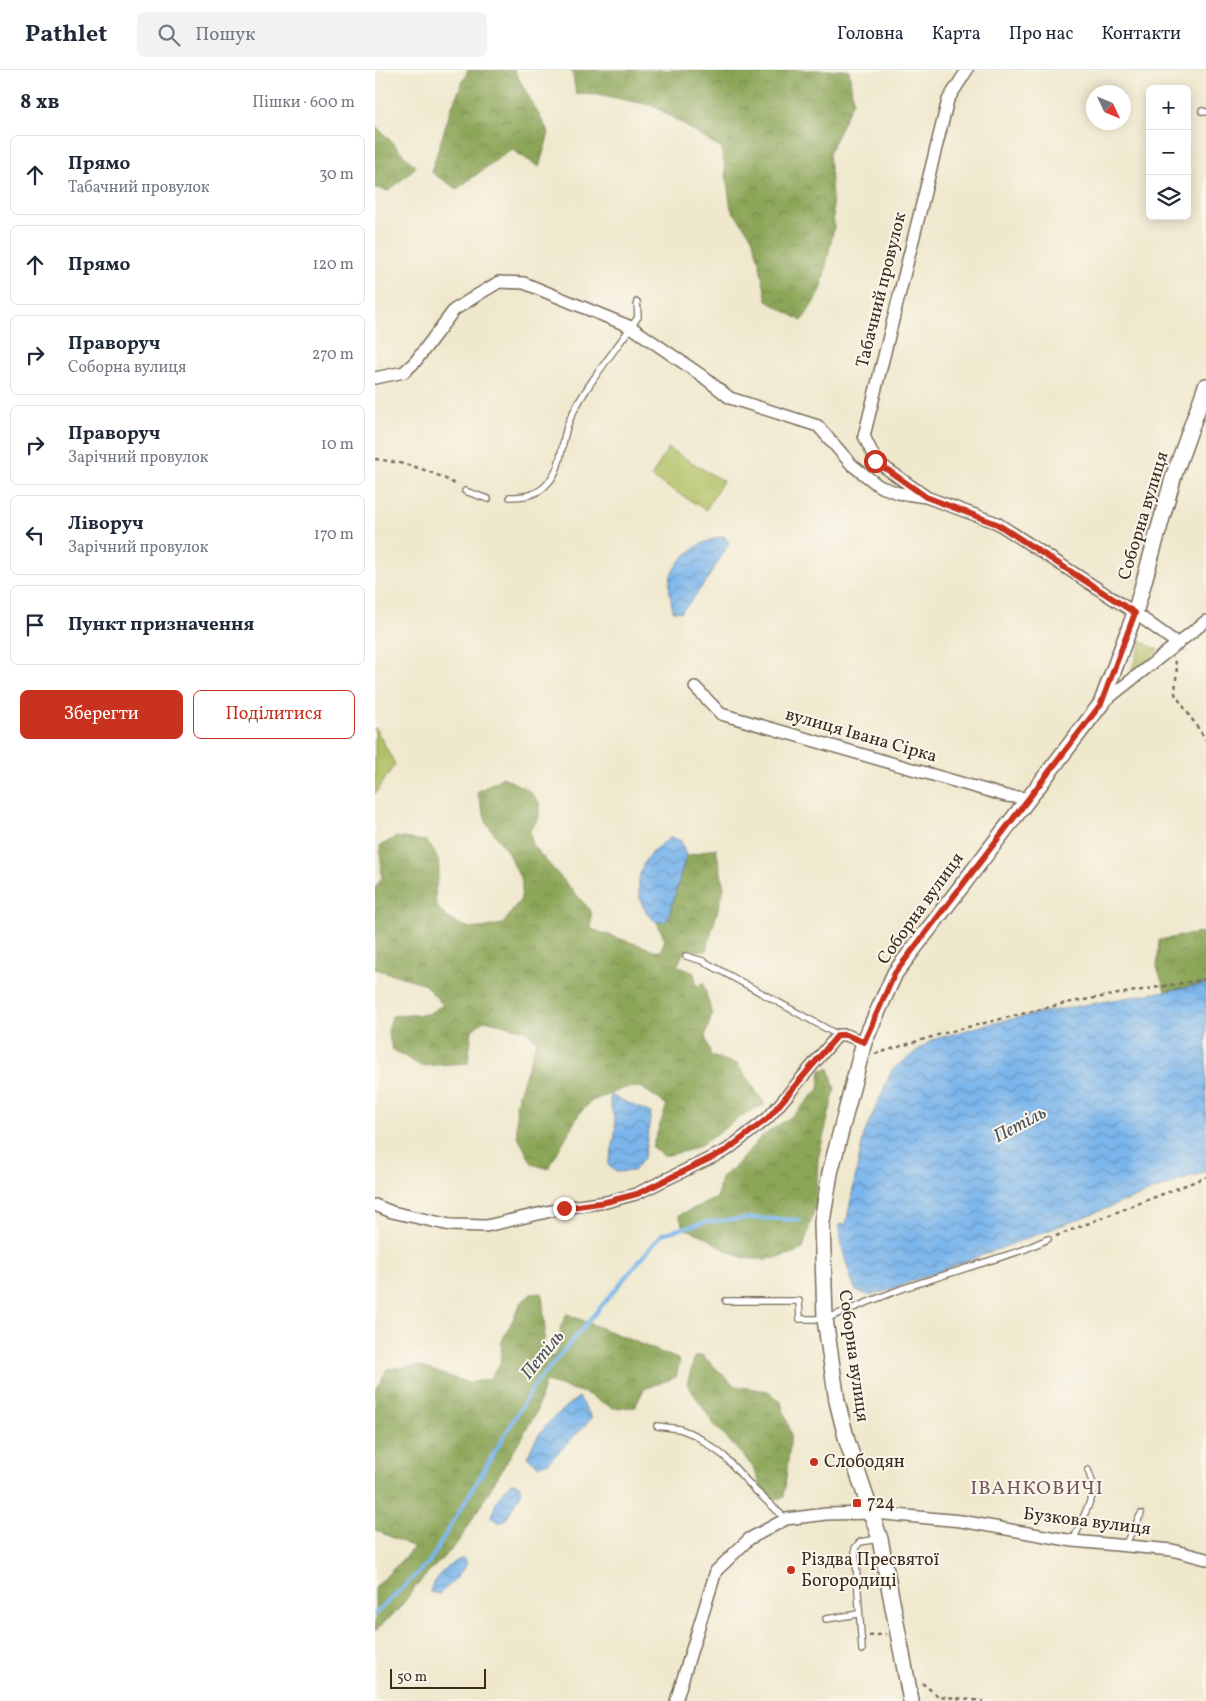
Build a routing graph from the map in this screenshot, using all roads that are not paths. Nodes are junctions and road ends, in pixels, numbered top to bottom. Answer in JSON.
{"nodes":[{"id":1,"x":967,"y":70,"type":"edge"},
{"id":2,"x":637,"y":302,"type":"dead end"},
{"id":3,"x":631,"y":327,"type":"junction"},
{"id":4,"x":375,"y":378,"type":"edge"},
{"id":5,"x":1206,"y":386,"type":"edge"},
{"id":6,"x":465,"y":491,"type":"road end"},
{"id":7,"x":510,"y":497,"type":"dead end"},
{"id":8,"x":926,"y":497,"type":"junction"},
{"id":9,"x":488,"y":499,"type":"dead end"},
{"id":10,"x":1135,"y":613,"type":"junction"},
{"id":11,"x":1206,"y":621,"type":"edge"},
{"id":12,"x":1177,"y":644,"type":"junction"},
{"id":13,"x":695,"y":687,"type":"dead end"},
{"id":14,"x":1101,"y":704,"type":"junction"},
{"id":15,"x":1027,"y":798,"type":"junction"},
{"id":16,"x":686,"y":956,"type":"dead end"},
{"id":17,"x":838,"y":1035,"type":"junction"},
{"id":18,"x":864,"y":1042,"type":"junction"},
{"id":19,"x":375,"y":1205,"type":"edge"},
{"id":20,"x":1048,"y":1239,"type":"road end"},
{"id":21,"x":727,"y":1301,"type":"dead end"},
{"id":22,"x":825,"y":1319,"type":"junction"},
{"id":23,"x":657,"y":1426,"type":"dead end"},
{"id":24,"x":1087,"y":1470,"type":"dead end"},
{"id":25,"x":874,"y":1513,"type":"junction"},
{"id":26,"x":1141,"y":1514,"type":"dead end"},
{"id":27,"x":786,"y":1518,"type":"junction"},
{"id":28,"x":880,"y":1539,"type":"junction"},
{"id":29,"x":1073,"y":1541,"type":"junction"},
{"id":30,"x":1124,"y":1547,"type":"junction"},
{"id":31,"x":1206,"y":1559,"type":"edge"},
{"id":32,"x":858,"y":1614,"type":"junction"},
{"id":33,"x":826,"y":1619,"type":"dead end"},
{"id":34,"x":862,"y":1650,"type":"dead end"},
{"id":35,"x":676,"y":1701,"type":"edge"},
{"id":36,"x":911,"y":1701,"type":"edge"}],
"edges":[{"from":1,"to":8,"type":"street","name":"Табачний провулок"},
{"from":2,"to":3,"type":"lane"},
{"from":3,"to":4,"type":"street"},
{"from":3,"to":7,"type":"lane"},
{"from":3,"to":8,"type":"street"},
{"from":5,"to":10,"type":"street","name":"Соборна вулиця"},
{"from":6,"to":9,"type":"lane"},
{"from":8,"to":10,"type":"street"},
{"from":10,"to":12,"type":"street"},
{"from":10,"to":14,"type":"street","name":"Соборна вулиця"},
{"from":11,"to":12,"type":"street"},
{"from":12,"to":14,"type":"street"},
{"from":13,"to":15,"type":"street","name":"вулиця Івана Сірка"},
{"from":14,"to":15,"type":"street","name":"Соборна вулиця"},
{"from":15,"to":18,"type":"street","name":"Соборна вулиця"},
{"from":16,"to":17,"type":"lane"},
{"from":17,"to":18,"type":"street"},
{"from":17,"to":19,"type":"street"},
{"from":18,"to":22,"type":"street","name":"Соборна вулиця"},
{"from":20,"to":22,"type":"lane"},
{"from":21,"to":22,"type":"lane"},
{"from":22,"to":25,"type":"street","name":"Соборна вулиця"},
{"from":23,"to":27,"type":"lane"},
{"from":24,"to":29,"type":"lane"},
{"from":25,"to":27,"type":"street","name":"Бузкова вулиця"},
{"from":25,"to":28,"type":"street","name":"Соборна вулиця"},
{"from":25,"to":29,"type":"street","name":"Бузкова вулиця"},
{"from":26,"to":30,"type":"lane"},
{"from":27,"to":35,"type":"street"},
{"from":28,"to":32,"type":"lane"},
{"from":28,"to":36,"type":"street","name":"Соборна вулиця"},
{"from":29,"to":30,"type":"street","name":"Бузкова вулиця"},
{"from":30,"to":31,"type":"street","name":"Бузкова вулиця"},
{"from":32,"to":33,"type":"lane"},
{"from":32,"to":34,"type":"lane"}]}
